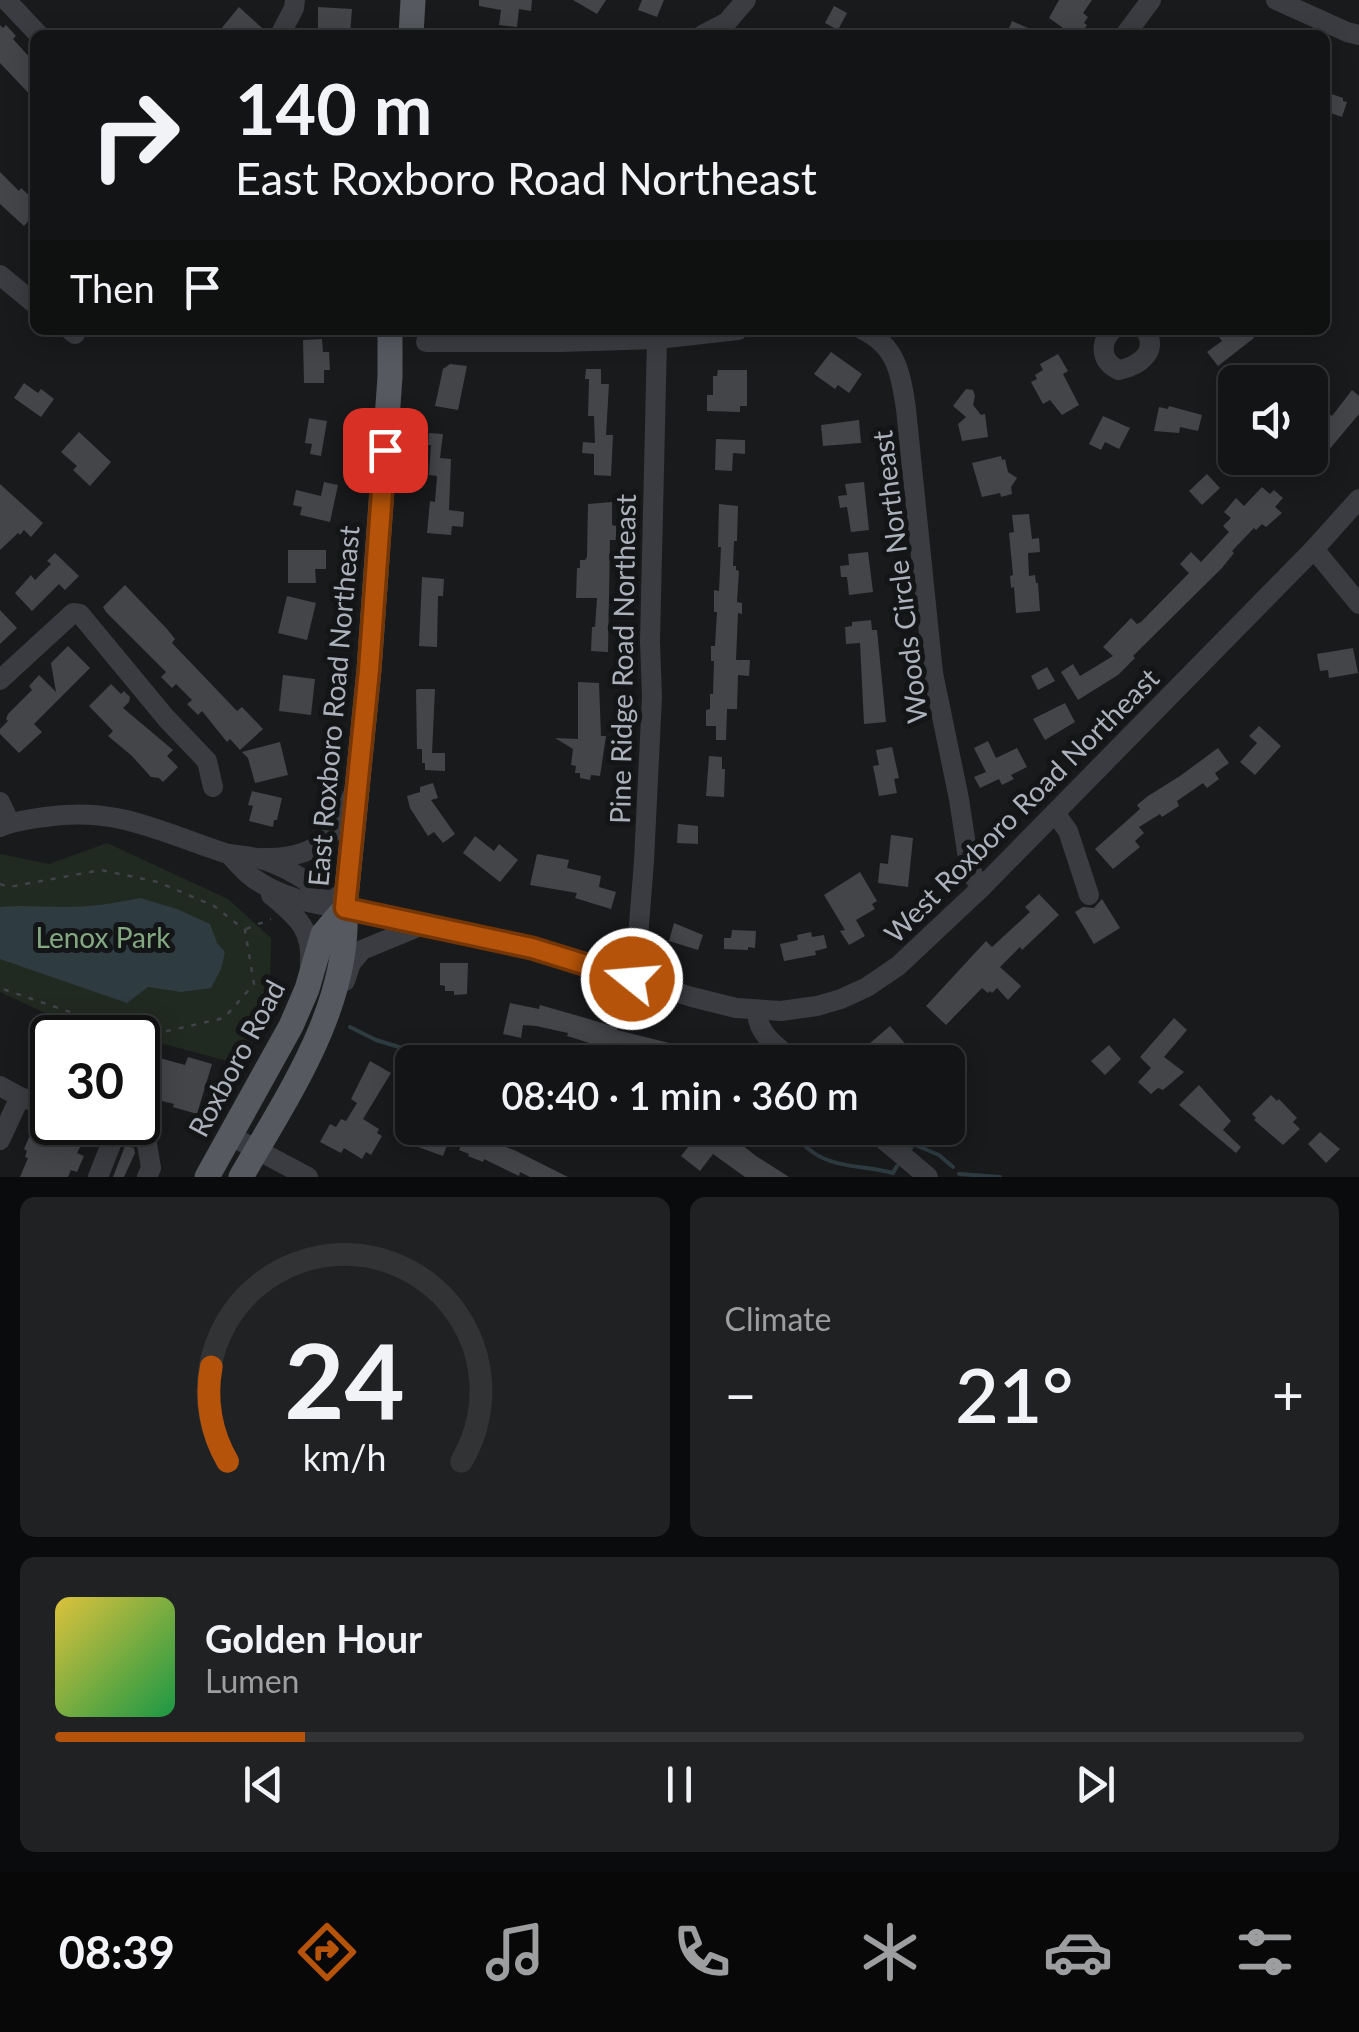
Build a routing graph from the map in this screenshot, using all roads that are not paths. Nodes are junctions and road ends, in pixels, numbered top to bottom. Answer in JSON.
{"nodes":[{"id":1,"x":6,"y":0,"type":"edge"},
{"id":2,"x":294,"y":0,"type":"edge"},
{"id":3,"x":412,"y":0,"type":"edge"},
{"id":4,"x":746,"y":0,"type":"edge"},
{"id":5,"x":1151,"y":0,"type":"edge"},
{"id":6,"x":1276,"y":0,"type":"edge"},
{"id":7,"x":35,"y":30,"type":"edge"},
{"id":8,"x":283,"y":30,"type":"edge"},
{"id":9,"x":411,"y":30,"type":"edge"},
{"id":10,"x":712,"y":30,"type":"edge"},
{"id":11,"x":1128,"y":30,"type":"edge"},
{"id":12,"x":1359,"y":35,"type":"edge"},
{"id":13,"x":0,"y":276,"type":"edge"},
{"id":14,"x":30,"y":300,"type":"edge"},
{"id":15,"x":390,"y":335,"type":"edge"},
{"id":16,"x":693,"y":335,"type":"edge"},
{"id":17,"x":873,"y":335,"type":"edge"},
{"id":18,"x":1108,"y":335,"type":"edge"},
{"id":19,"x":1149,"y":335,"type":"edge"},
{"id":20,"x":657,"y":339,"type":"junction"},
{"id":21,"x":426,"y":342,"type":"dead end"},
{"id":22,"x":1359,"y":499,"type":"edge"},
{"id":23,"x":1314,"y":550,"type":"junction"},
{"id":24,"x":1359,"y":604,"type":"edge"},
{"id":25,"x":0,"y":680,"type":"edge"},
{"id":26,"x":357,"y":785,"type":"junction"},
{"id":27,"x":213,"y":787,"type":"dead end"},
{"id":28,"x":0,"y":802,"type":"edge"},
{"id":29,"x":1055,"y":813,"type":"junction"},
{"id":30,"x":5,"y":825,"type":"edge"},
{"id":31,"x":254,"y":867,"type":"junction"},
{"id":32,"x":981,"y":888,"type":"junction"},
{"id":33,"x":1089,"y":895,"type":"dead end"},
{"id":34,"x":345,"y":908,"type":"junction"},
{"id":35,"x":425,"y":924,"type":"junction"},
{"id":36,"x":632,"y":979,"type":"junction"},
{"id":37,"x":307,"y":989,"type":"junction"},
{"id":38,"x":333,"y":998,"type":"junction"},
{"id":39,"x":757,"y":1012,"type":"junction"},
{"id":40,"x":777,"y":1045,"type":"edge"},
{"id":41,"x":0,"y":1086,"type":"edge"},
{"id":42,"x":20,"y":1097,"type":"junction"},
{"id":43,"x":30,"y":1100,"type":"edge"},
{"id":44,"x":231,"y":1136,"type":"junction"},
{"id":45,"x":0,"y":1140,"type":"edge"},
{"id":46,"x":104,"y":1145,"type":"edge"},
{"id":47,"x":147,"y":1145,"type":"edge"},
{"id":48,"x":890,"y":1145,"type":"edge"},
{"id":49,"x":256,"y":1150,"type":"junction"},
{"id":50,"x":98,"y":1177,"type":"edge"},
{"id":51,"x":147,"y":1177,"type":"edge"},
{"id":52,"x":207,"y":1177,"type":"edge"},
{"id":53,"x":241,"y":1177,"type":"edge"},
{"id":54,"x":308,"y":1177,"type":"edge"},
{"id":55,"x":928,"y":1177,"type":"edge"}],
"edges":[{"from":1,"to":7,"type":"street"},
{"from":2,"to":8,"type":"street"},
{"from":3,"to":9,"type":"main road"},
{"from":4,"to":10,"type":"street"},
{"from":5,"to":11,"type":"street"},
{"from":6,"to":12,"type":"street"},
{"from":13,"to":14,"type":"street"},
{"from":15,"to":26,"type":"main road","name":"East Roxboro Road Northeast"},
{"from":16,"to":20,"type":"street"},
{"from":17,"to":32,"type":"street","name":"Woods Circle Northeast"},
{"from":18,"to":19,"type":"street"},
{"from":20,"to":21,"type":"street"},
{"from":20,"to":36,"type":"street","name":"Pine Ridge Road Northeast"},
{"from":22,"to":23,"type":"street","name":"West Roxboro Road Northeast"},
{"from":23,"to":24,"type":"street"},
{"from":23,"to":29,"type":"street","name":"West Roxboro Road Northeast"},
{"from":25,"to":27,"type":"street"},
{"from":26,"to":31,"type":"street"},
{"from":26,"to":34,"type":"main road","name":"East Roxboro Road Northeast"},
{"from":28,"to":30,"type":"street"},
{"from":29,"to":32,"type":"street","name":"West Roxboro Road Northeast"},
{"from":29,"to":33,"type":"street"},
{"from":30,"to":31,"type":"street"},
{"from":31,"to":34,"type":"street"},
{"from":31,"to":37,"type":"street"},
{"from":32,"to":39,"type":"street","name":"West Roxboro Road Northeast"},
{"from":34,"to":35,"type":"street","name":"West Roxboro Road Northeast"},
{"from":34,"to":37,"type":"main road","name":"Roxboro Road"},
{"from":34,"to":38,"type":"main road"},
{"from":35,"to":36,"type":"street","name":"West Roxboro Road Northeast"},
{"from":35,"to":38,"type":"street"},
{"from":36,"to":39,"type":"street","name":"West Roxboro Road Northeast"},
{"from":37,"to":44,"type":"main road","name":"Roxboro Road"},
{"from":38,"to":49,"type":"main road"},
{"from":39,"to":40,"type":"street"},
{"from":41,"to":42,"type":"street"},
{"from":42,"to":43,"type":"street"},
{"from":42,"to":45,"type":"street"},
{"from":44,"to":49,"type":"street"},
{"from":44,"to":52,"type":"main road","name":"Roxboro Road"},
{"from":46,"to":50,"type":"street"},
{"from":47,"to":51,"type":"street"},
{"from":48,"to":55,"type":"street"},
{"from":49,"to":53,"type":"main road"},
{"from":49,"to":54,"type":"street"}]}
